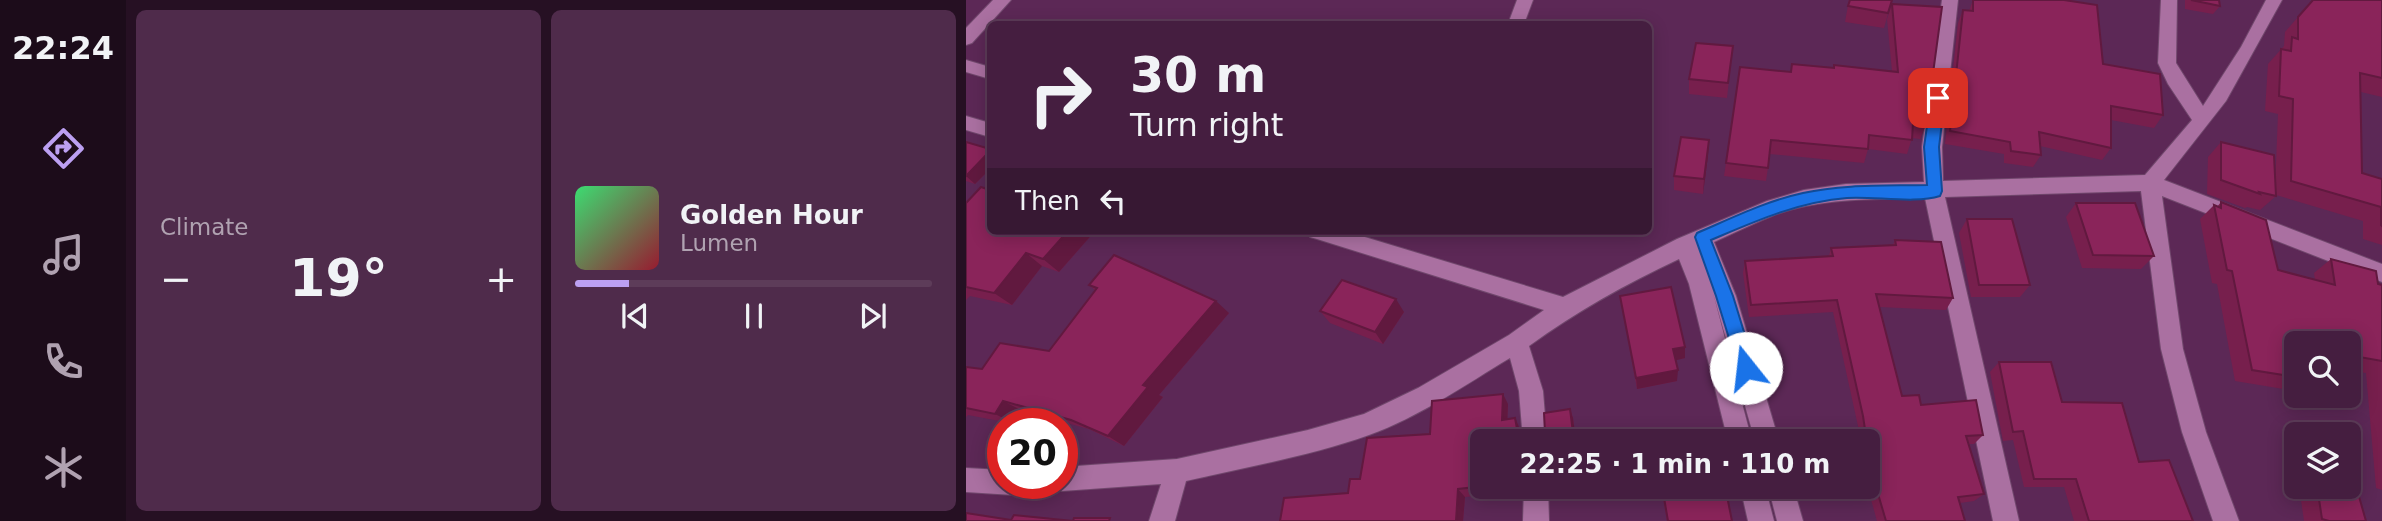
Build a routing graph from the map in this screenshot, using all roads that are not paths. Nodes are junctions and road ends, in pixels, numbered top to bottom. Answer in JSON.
{"nodes":[{"id":1,"x":1003,"y":0,"type":"edge"},
{"id":2,"x":1524,"y":0,"type":"edge"},
{"id":3,"x":1950,"y":0,"type":"edge"},
{"id":4,"x":2169,"y":0,"type":"edge"},
{"id":5,"x":2274,"y":0,"type":"edge"},
{"id":6,"x":1517,"y":21,"type":"edge"},
{"id":7,"x":966,"y":39,"type":"edge"},
{"id":8,"x":966,"y":66,"type":"edge"},
{"id":9,"x":987,"y":72,"type":"edge"},
{"id":10,"x":2202,"y":119,"type":"junction"},
{"id":11,"x":966,"y":123,"type":"edge"},
{"id":12,"x":987,"y":129,"type":"edge"},
{"id":13,"x":2150,"y":183,"type":"junction"},
{"id":14,"x":1934,"y":191,"type":"junction"},
{"id":15,"x":1330,"y":235,"type":"edge"},
{"id":16,"x":1693,"y":241,"type":"junction"},
{"id":17,"x":2382,"y":273,"type":"edge"},
{"id":18,"x":1565,"y":307,"type":"junction"},
{"id":19,"x":1517,"y":342,"type":"junction"},
{"id":20,"x":1534,"y":429,"type":"edge"},
{"id":21,"x":1737,"y":429,"type":"edge"},
{"id":22,"x":1764,"y":429,"type":"edge"},
{"id":23,"x":1177,"y":471,"type":"junction"},
{"id":24,"x":1078,"y":478,"type":"edge"},
{"id":25,"x":966,"y":480,"type":"edge"},
{"id":26,"x":987,"y":481,"type":"edge"},
{"id":27,"x":1536,"y":499,"type":"edge"},
{"id":28,"x":1755,"y":499,"type":"edge"},
{"id":29,"x":1784,"y":499,"type":"edge"},
{"id":30,"x":1162,"y":521,"type":"edge"},
{"id":31,"x":1536,"y":521,"type":"edge"},
{"id":32,"x":1761,"y":521,"type":"edge"},
{"id":33,"x":1790,"y":521,"type":"edge"},
{"id":34,"x":2007,"y":521,"type":"edge"},
{"id":35,"x":2226,"y":521,"type":"edge"}],
"edges":[{"from":1,"to":7,"type":"street"},
{"from":2,"to":6,"type":"street"},
{"from":3,"to":14,"type":"street"},
{"from":4,"to":10,"type":"street"},
{"from":5,"to":10,"type":"street"},
{"from":8,"to":9,"type":"street"},
{"from":10,"to":13,"type":"street"},
{"from":11,"to":12,"type":"street"},
{"from":13,"to":14,"type":"street"},
{"from":13,"to":17,"type":"street"},
{"from":13,"to":35,"type":"street"},
{"from":14,"to":16,"type":"street"},
{"from":14,"to":34,"type":"street"},
{"from":15,"to":18,"type":"street"},
{"from":16,"to":18,"type":"street"},
{"from":16,"to":21,"type":"street"},
{"from":16,"to":22,"type":"street"},
{"from":18,"to":19,"type":"street"},
{"from":19,"to":20,"type":"street"},
{"from":19,"to":23,"type":"street"},
{"from":23,"to":24,"type":"street"},
{"from":23,"to":30,"type":"street"},
{"from":25,"to":26,"type":"street"},
{"from":27,"to":31,"type":"street"},
{"from":28,"to":32,"type":"street"},
{"from":29,"to":33,"type":"street"}]}
